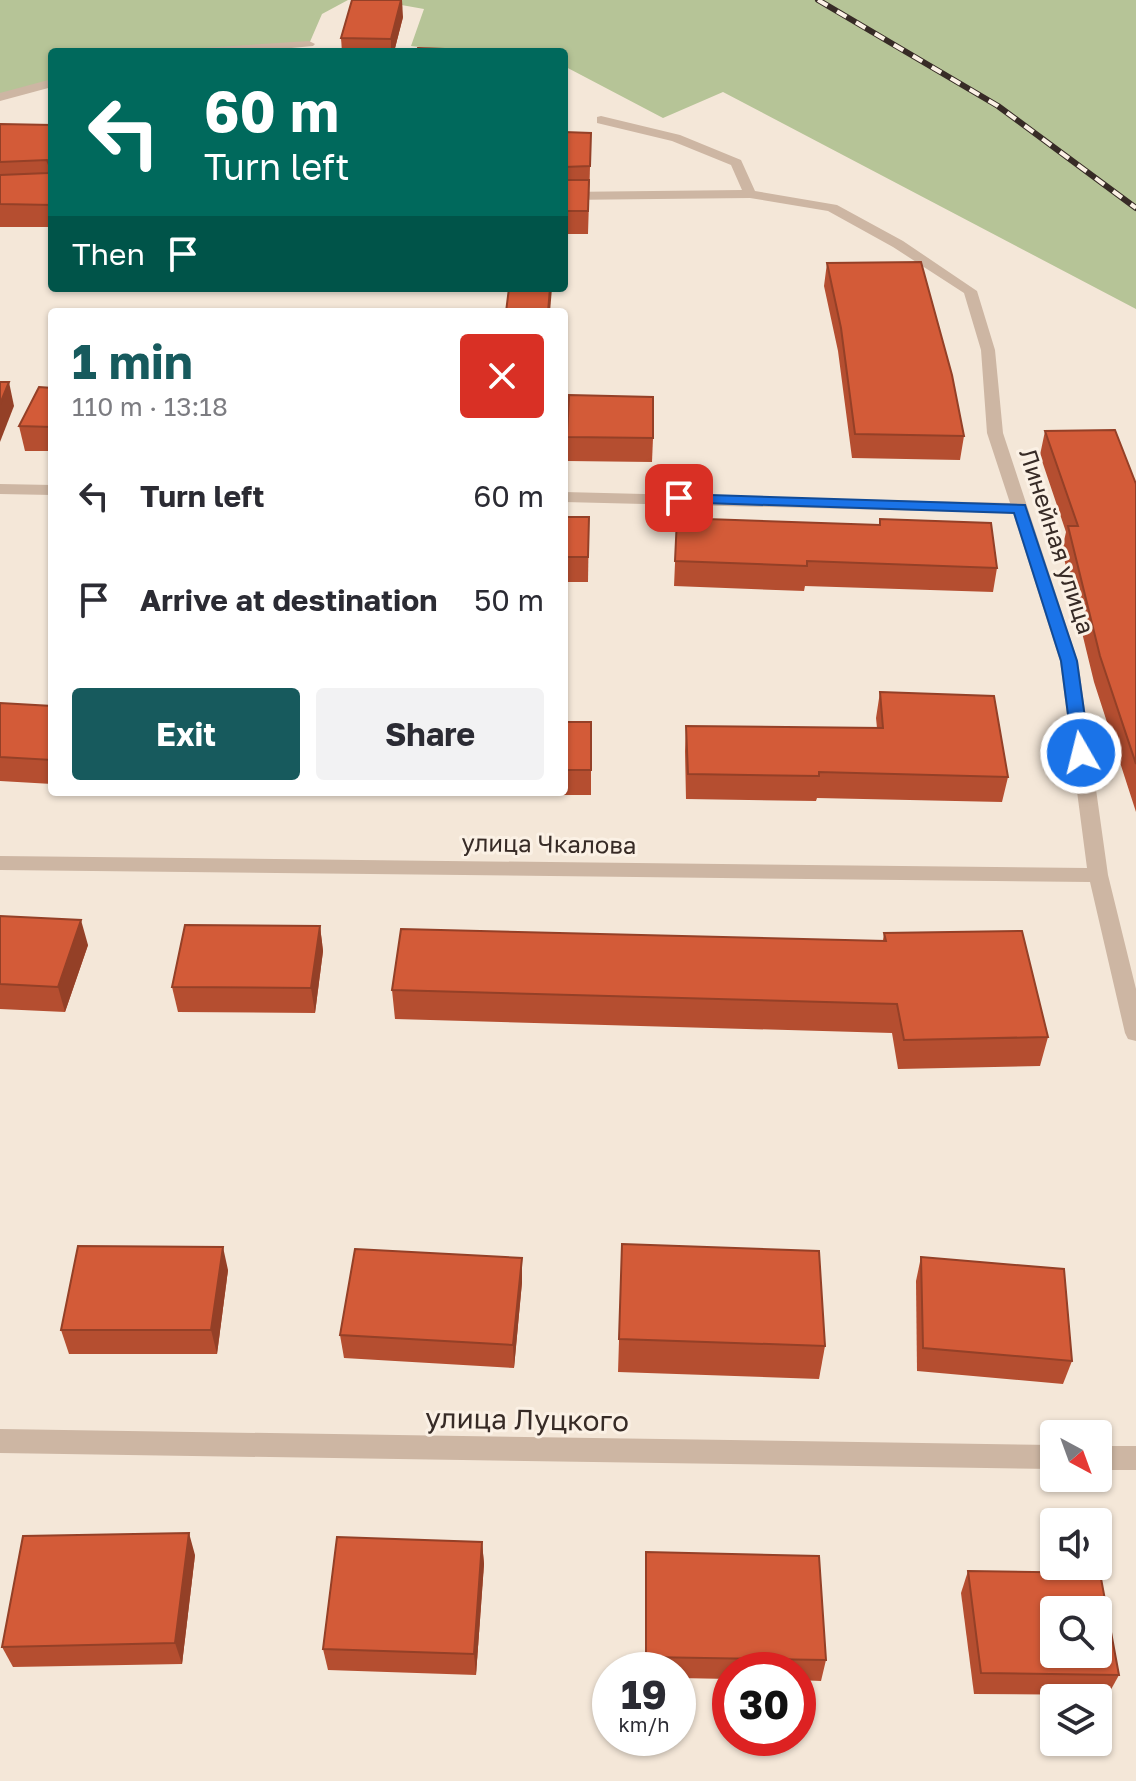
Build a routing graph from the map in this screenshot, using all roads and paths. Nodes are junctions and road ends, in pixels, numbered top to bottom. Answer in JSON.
{"nodes":[{"id":1,"x":309,"y":44,"type":"dead end"},
{"id":2,"x":255,"y":48,"type":"edge"},
{"id":3,"x":48,"y":84,"type":"edge"},
{"id":4,"x":0,"y":97,"type":"edge"},
{"id":5,"x":601,"y":120,"type":"dead end"},
{"id":6,"x":750,"y":194,"type":"junction"},
{"id":7,"x":568,"y":196,"type":"edge"},
{"id":8,"x":0,"y":489,"type":"edge"},
{"id":9,"x":48,"y":490,"type":"edge"},
{"id":10,"x":568,"y":497,"type":"edge"},
{"id":11,"x":1020,"y":508,"type":"junction"},
{"id":12,"x":0,"y":863,"type":"edge"},
{"id":13,"x":1098,"y":875,"type":"junction"},
{"id":14,"x":1136,"y":1033,"type":"edge"},
{"id":15,"x":0,"y":1441,"type":"edge"},
{"id":16,"x":1040,"y":1457,"type":"edge"},
{"id":17,"x":1112,"y":1458,"type":"edge"},
{"id":18,"x":1136,"y":1458,"type":"edge"}],
"edges":[{"from":1,"to":2,"type":"street"},
{"from":3,"to":4,"type":"street"},
{"from":5,"to":6,"type":"street"},
{"from":6,"to":7,"type":"street","name":"Линейная улица"},
{"from":6,"to":11,"type":"street","name":"Линейная улица"},
{"from":8,"to":9,"type":"street"},
{"from":10,"to":11,"type":"street"},
{"from":11,"to":13,"type":"street","name":"Линейная улица"},
{"from":12,"to":13,"type":"street","name":"улица Чкалова"},
{"from":13,"to":14,"type":"street","name":"Линейная улица"},
{"from":15,"to":16,"type":"street","name":"улица Луцкого"},
{"from":17,"to":18,"type":"street"}]}
